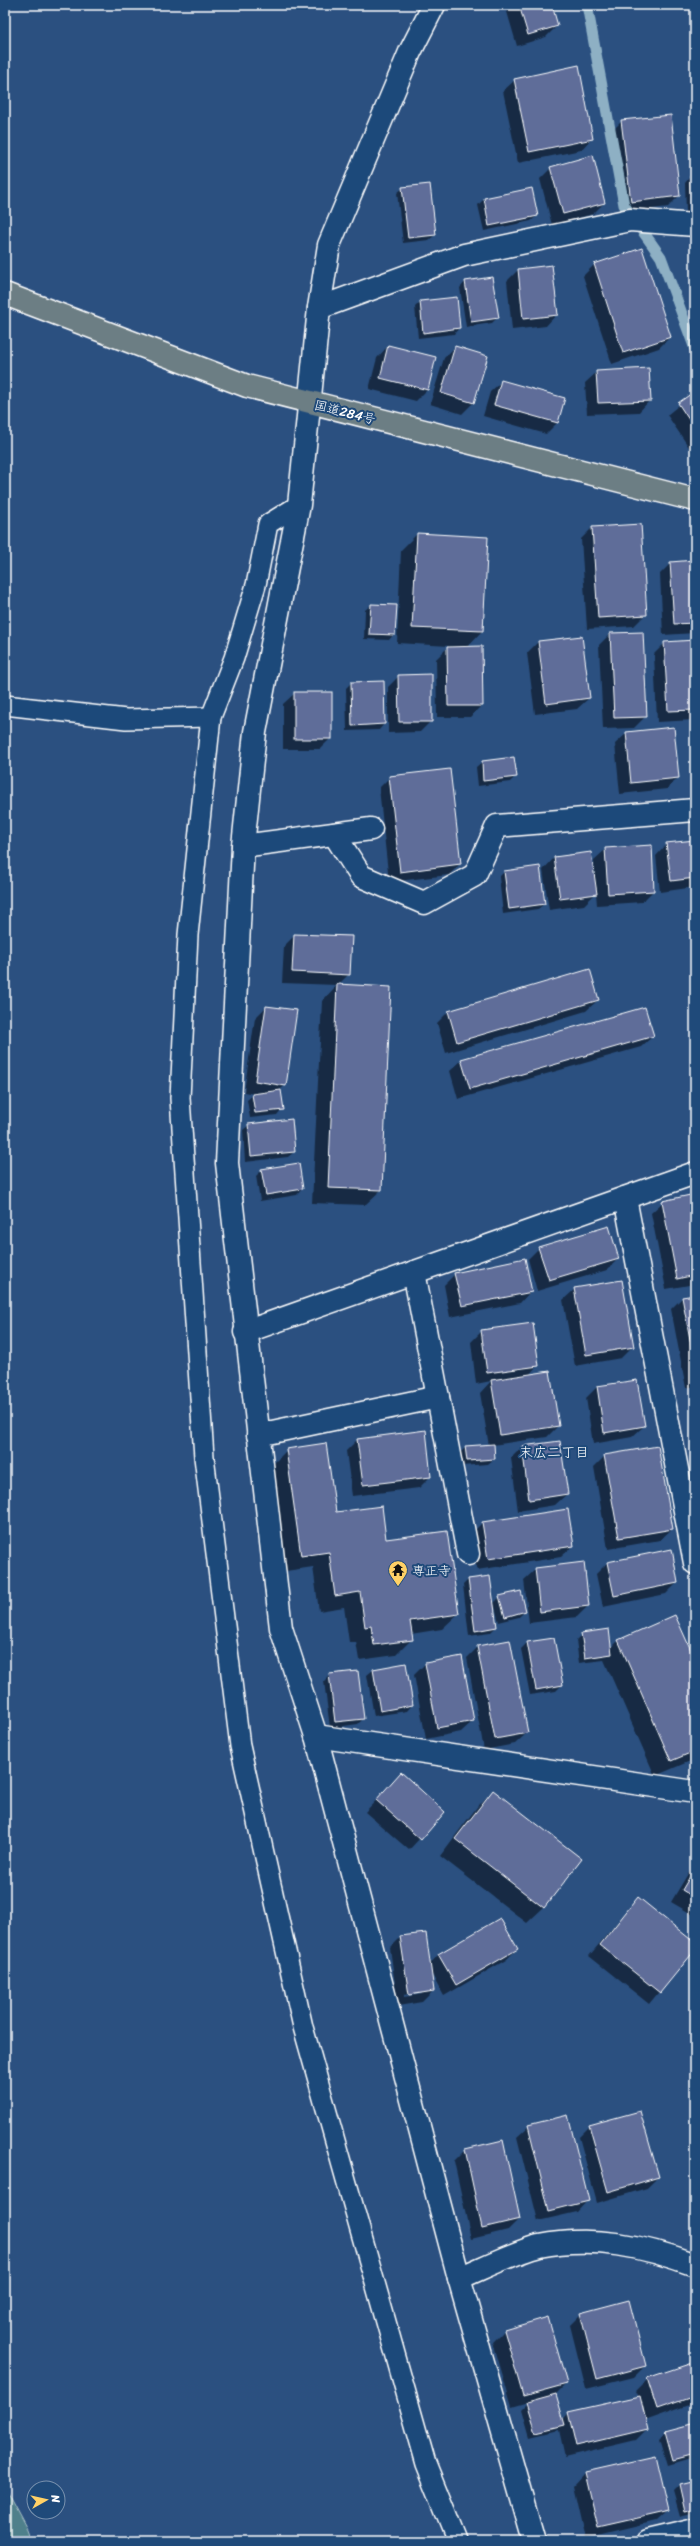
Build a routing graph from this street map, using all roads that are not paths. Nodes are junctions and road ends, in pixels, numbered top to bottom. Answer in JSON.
{"nodes":[{"id":1,"x":434,"y":5,"type":"edge"},
{"id":2,"x":695,"y":225,"type":"edge"},
{"id":3,"x":5,"y":294,"type":"edge"},
{"id":4,"x":319,"y":308,"type":"junction"},
{"id":5,"x":309,"y":403,"type":"junction"},
{"id":6,"x":695,"y":500,"type":"edge"},
{"id":7,"x":298,"y":504,"type":"junction"},
{"id":8,"x":5,"y":705,"type":"edge"},
{"id":9,"x":211,"y":717,"type":"junction"},
{"id":10,"x":695,"y":810,"type":"edge"},
{"id":11,"x":371,"y":829,"type":"dead end"},
{"id":12,"x":334,"y":834,"type":"junction"},
{"id":13,"x":243,"y":846,"type":"junction"},
{"id":14,"x":695,"y":1173,"type":"edge"},
{"id":15,"x":625,"y":1198,"type":"junction"},
{"id":16,"x":414,"y":1272,"type":"junction"},
{"id":17,"x":246,"y":1332,"type":"junction"},
{"id":18,"x":438,"y":1396,"type":"junction"},
{"id":19,"x":258,"y":1435,"type":"junction"},
{"id":20,"x":468,"y":1554,"type":"dead end"},
{"id":21,"x":695,"y":1563,"type":"edge"},
{"id":22,"x":316,"y":1736,"type":"junction"},
{"id":23,"x":695,"y":1792,"type":"edge"},
{"id":24,"x":695,"y":2265,"type":"edge"},
{"id":25,"x":459,"y":2278,"type":"junction"},
{"id":26,"x":695,"y":2530,"type":"edge"},
{"id":27,"x":457,"y":2541,"type":"edge"},
{"id":28,"x":534,"y":2541,"type":"edge"},
{"id":29,"x":648,"y":2541,"type":"edge"}],
"edges":[{"from":1,"to":4,"type":"street"},
{"from":2,"to":4,"type":"street"},
{"from":3,"to":5,"type":"highway","name":"国道284号"},
{"from":4,"to":5,"type":"street"},
{"from":5,"to":6,"type":"highway","name":"国道284号"},
{"from":5,"to":7,"type":"street"},
{"from":7,"to":9,"type":"lane"},
{"from":7,"to":13,"type":"street"},
{"from":8,"to":9,"type":"lane"},
{"from":9,"to":27,"type":"lane"},
{"from":10,"to":12,"type":"street"},
{"from":11,"to":12,"type":"street"},
{"from":12,"to":13,"type":"street"},
{"from":13,"to":17,"type":"street"},
{"from":14,"to":15,"type":"street"},
{"from":15,"to":16,"type":"street"},
{"from":15,"to":21,"type":"street"},
{"from":16,"to":17,"type":"street"},
{"from":16,"to":18,"type":"street"},
{"from":17,"to":19,"type":"street"},
{"from":18,"to":19,"type":"street"},
{"from":18,"to":20,"type":"street"},
{"from":19,"to":22,"type":"street"},
{"from":22,"to":23,"type":"street"},
{"from":22,"to":25,"type":"street"},
{"from":24,"to":25,"type":"street"},
{"from":25,"to":28,"type":"street"},
{"from":26,"to":29,"type":"street"}]}
